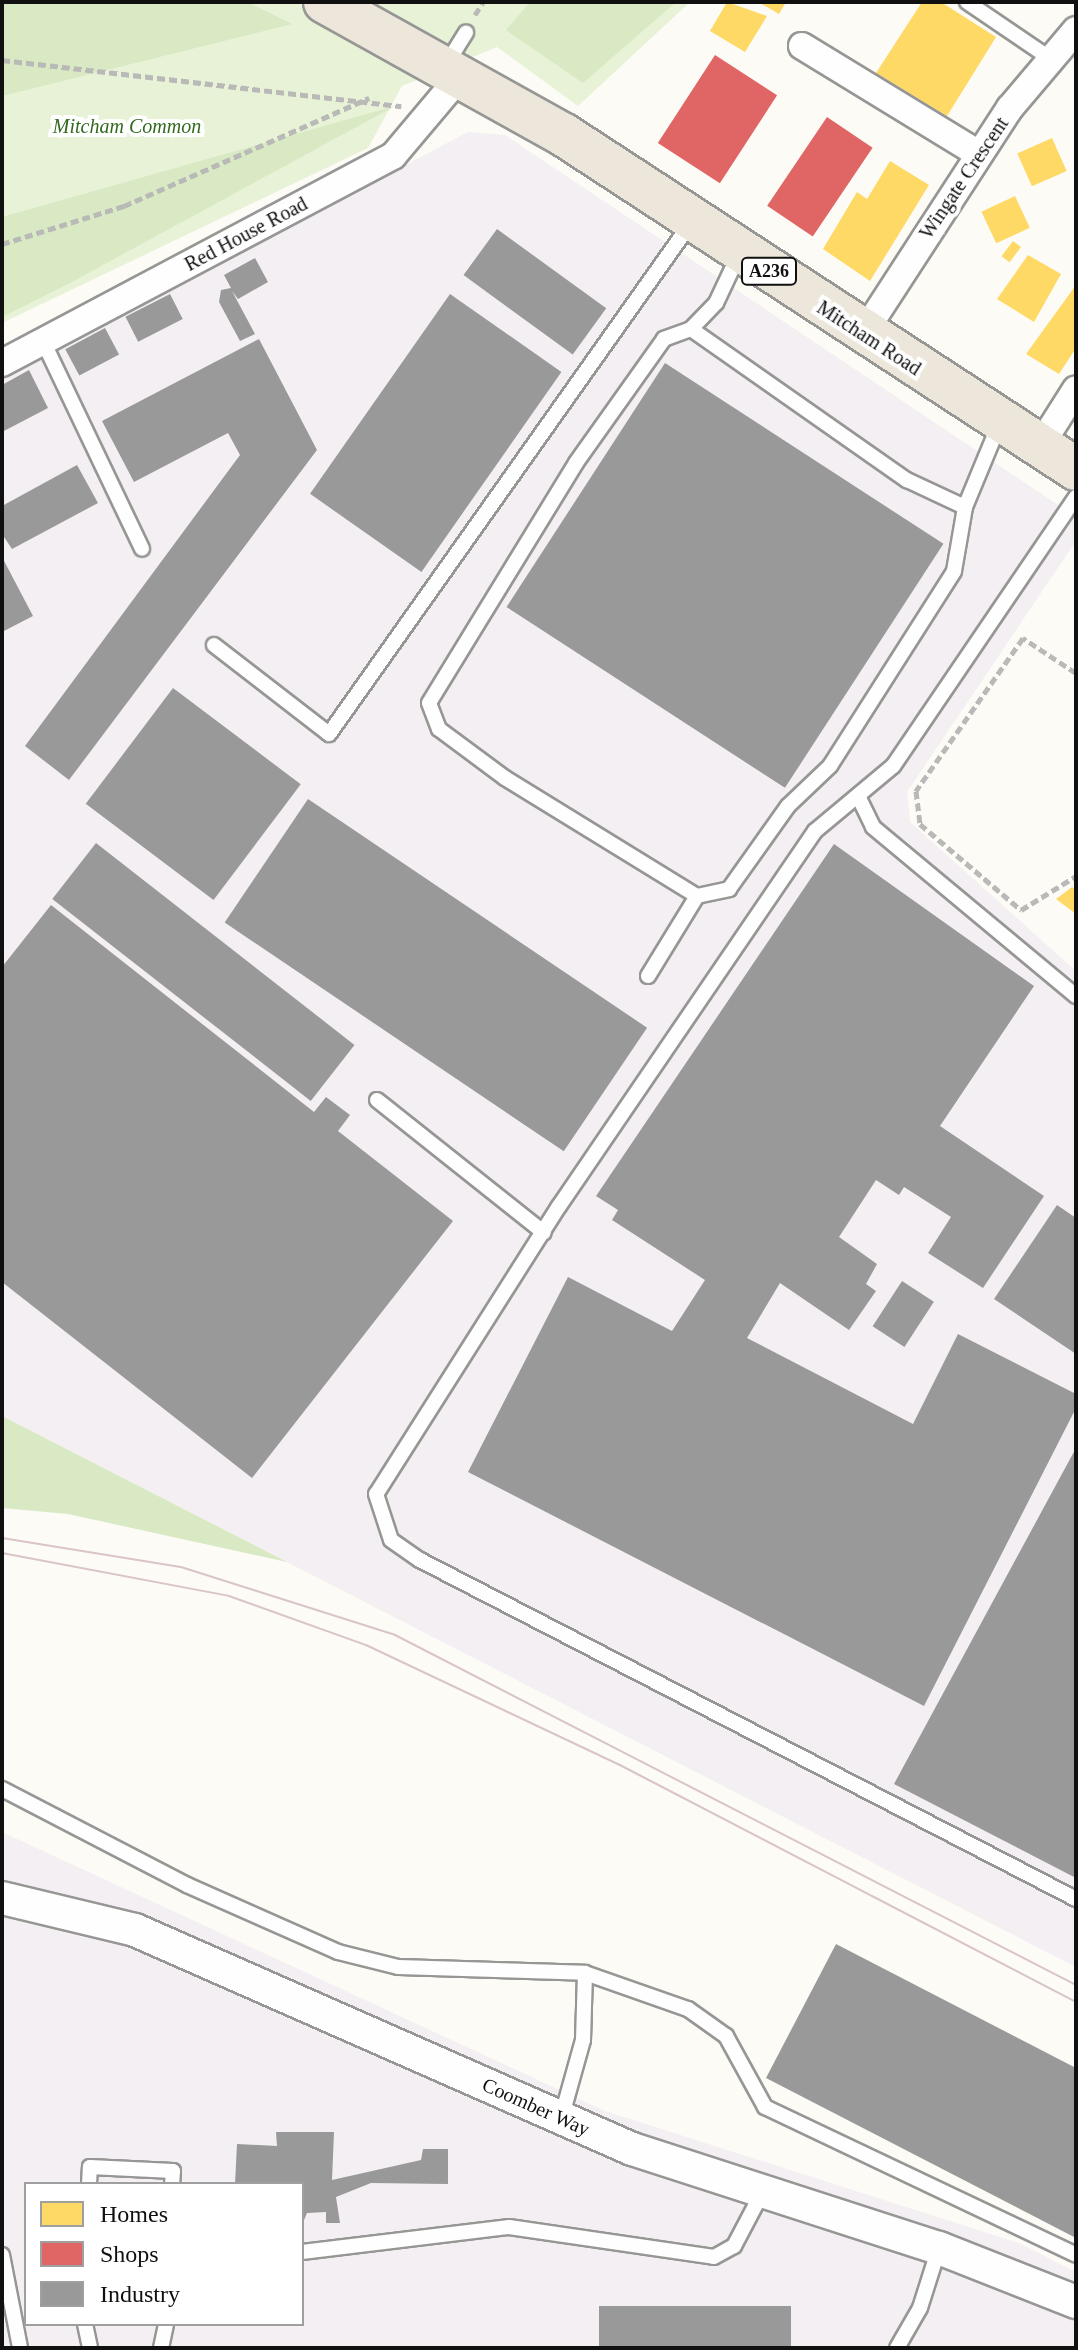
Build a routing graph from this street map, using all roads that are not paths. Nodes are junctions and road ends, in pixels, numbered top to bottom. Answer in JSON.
{"nodes":[{"id":1,"x":325,"y":2,"type":"edge"},
{"id":2,"x":967,"y":2,"type":"edge"},
{"id":3,"x":1076,"y":30,"type":"edge"},
{"id":4,"x":802,"y":46,"type":"dead end"},
{"id":5,"x":458,"y":56,"type":"junction"},
{"id":6,"x":1051,"y":59,"type":"junction"},
{"id":7,"x":979,"y":154,"type":"junction"},
{"id":8,"x":693,"y":219,"type":"junction"},
{"id":9,"x":740,"y":251,"type":"junction"},
{"id":10,"x":691,"y":329,"type":"junction"},
{"id":11,"x":863,"y":334,"type":"junction"},
{"id":12,"x":43,"y":341,"type":"junction"},
{"id":13,"x":2,"y":363,"type":"edge"},
{"id":14,"x":1076,"y":389,"type":"edge"},
{"id":15,"x":1001,"y":421,"type":"junction"},
{"id":16,"x":1040,"y":446,"type":"junction"},
{"id":17,"x":1076,"y":469,"type":"edge"},
{"id":18,"x":1076,"y":497,"type":"edge"},
{"id":19,"x":965,"y":507,"type":"junction"},
{"id":20,"x":142,"y":549,"type":"dead end"},
{"id":21,"x":214,"y":645,"type":"dead end"},
{"id":22,"x":859,"y":798,"type":"junction"},
{"id":23,"x":697,"y":896,"type":"junction"},
{"id":24,"x":648,"y":976,"type":"dead end"},
{"id":25,"x":1076,"y":996,"type":"edge"},
{"id":26,"x":377,"y":1100,"type":"dead end"},
{"id":27,"x":544,"y":1233,"type":"junction"},
{"id":28,"x":2,"y":1789,"type":"edge"},
{"id":29,"x":2,"y":1898,"type":"edge"},
{"id":30,"x":1076,"y":1899,"type":"edge"},
{"id":31,"x":585,"y":1973,"type":"junction"},
{"id":32,"x":561,"y":2119,"type":"junction"},
{"id":33,"x":89,"y":2182,"type":"edge"},
{"id":34,"x":172,"y":2182,"type":"edge"},
{"id":35,"x":762,"y":2193,"type":"junction"},
{"id":36,"x":939,"y":2248,"type":"junction"},
{"id":37,"x":304,"y":2252,"type":"edge"},
{"id":38,"x":2,"y":2255,"type":"edge"},
{"id":39,"x":1076,"y":2255,"type":"edge"},
{"id":40,"x":1076,"y":2302,"type":"edge"},
{"id":41,"x":85,"y":2326,"type":"edge"},
{"id":42,"x":166,"y":2326,"type":"edge"},
{"id":43,"x":20,"y":2348,"type":"edge"},
{"id":44,"x":90,"y":2348,"type":"edge"},
{"id":45,"x":161,"y":2348,"type":"edge"},
{"id":46,"x":897,"y":2348,"type":"edge"}],
"edges":[{"from":1,"to":5,"type":"main road","number":"A236"},
{"from":2,"to":6,"type":"lane"},
{"from":3,"to":6,"type":"street","name":"Wingate Crescent"},
{"from":4,"to":7,"type":"street"},
{"from":5,"to":8,"type":"main road","name":"Mitcham Road","number":"A236"},
{"from":5,"to":12,"type":"street","name":"Red House Road"},
{"from":6,"to":7,"type":"street","name":"Wingate Crescent"},
{"from":7,"to":11,"type":"street","name":"Wingate Crescent"},
{"from":8,"to":9,"type":"main road","name":"Mitcham Road","number":"A236"},
{"from":8,"to":21,"type":"lane"},
{"from":9,"to":10,"type":"lane"},
{"from":9,"to":11,"type":"main road","name":"Mitcham Road","number":"A236"},
{"from":10,"to":19,"type":"lane"},
{"from":10,"to":23,"type":"lane"},
{"from":11,"to":15,"type":"main road","name":"Mitcham Road","number":"A236"},
{"from":12,"to":13,"type":"street","name":"Red House Road"},
{"from":12,"to":20,"type":"lane"},
{"from":14,"to":16,"type":"street"},
{"from":15,"to":16,"type":"main road","name":"Mitcham Road","number":"A236"},
{"from":15,"to":19,"type":"lane"},
{"from":16,"to":17,"type":"main road","name":"Mitcham Road","number":"A236"},
{"from":18,"to":22,"type":"lane"},
{"from":19,"to":23,"type":"lane"},
{"from":22,"to":25,"type":"lane"},
{"from":22,"to":27,"type":"lane"},
{"from":23,"to":24,"type":"lane"},
{"from":26,"to":27,"type":"lane"},
{"from":27,"to":30,"type":"lane"},
{"from":28,"to":31,"type":"lane"},
{"from":29,"to":32,"type":"street","name":"Coomber Way"},
{"from":31,"to":32,"type":"lane"},
{"from":31,"to":39,"type":"lane"},
{"from":32,"to":35,"type":"street","name":"Coomber Way"},
{"from":33,"to":34,"type":"lane"},
{"from":35,"to":36,"type":"street","name":"Coomber Way"},
{"from":35,"to":37,"type":"lane"},
{"from":36,"to":40,"type":"street","name":"Coomber Way"},
{"from":36,"to":46,"type":"lane"},
{"from":38,"to":43,"type":"lane"},
{"from":41,"to":44,"type":"lane"},
{"from":42,"to":45,"type":"lane"}]}
